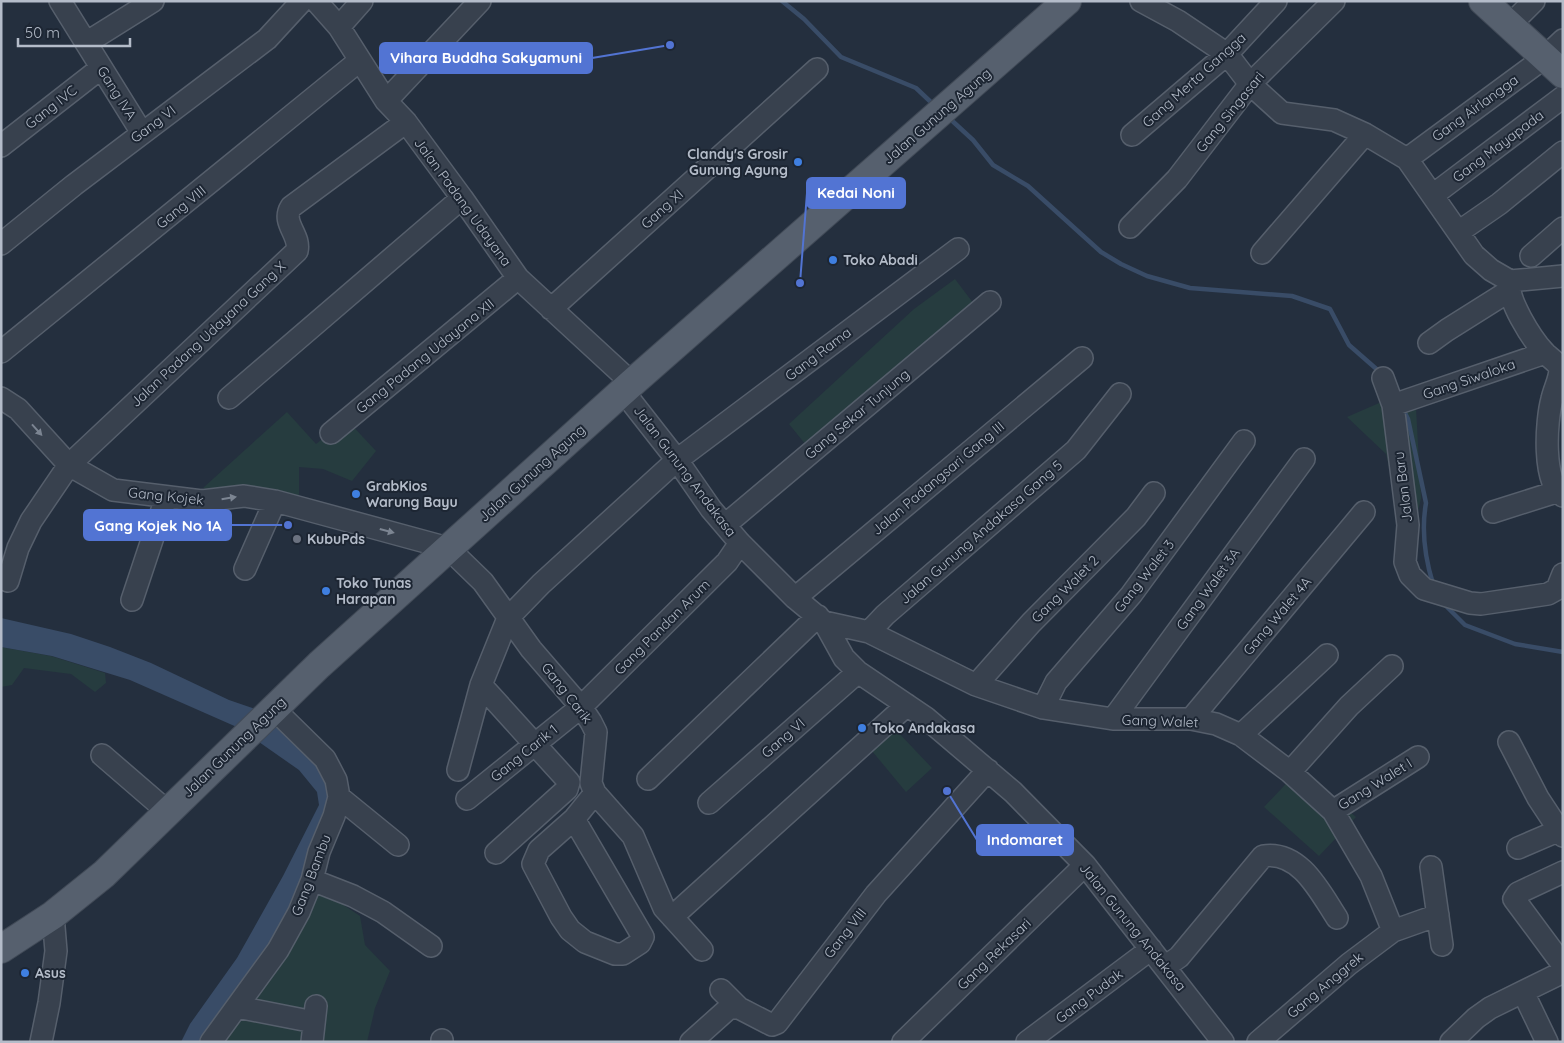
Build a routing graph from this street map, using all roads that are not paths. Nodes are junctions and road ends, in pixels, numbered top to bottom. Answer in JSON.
{"nodes":[{"id":1,"x":60,"y":1,"type":"edge"},
{"id":2,"x":152,"y":1,"type":"edge"},
{"id":3,"x":302,"y":1,"type":"edge"},
{"id":4,"x":316,"y":1,"type":"edge"},
{"id":5,"x":362,"y":1,"type":"edge"},
{"id":6,"x":480,"y":1,"type":"edge"},
{"id":7,"x":1067,"y":1,"type":"edge"},
{"id":8,"x":1141,"y":1,"type":"edge"},
{"id":9,"x":1276,"y":1,"type":"edge"},
{"id":10,"x":1334,"y":1,"type":"edge"},
{"id":11,"x":1482,"y":1,"type":"edge"},
{"id":12,"x":1534,"y":1,"type":"edge"},
{"id":13,"x":129,"y":8,"type":"edge"},
{"id":14,"x":1509,"y":26,"type":"junction"},
{"id":15,"x":339,"y":27,"type":"junction"},
{"id":16,"x":86,"y":43,"type":"junction"},
{"id":17,"x":1227,"y":54,"type":"junction"},
{"id":18,"x":1556,"y":57,"type":"edge"},
{"id":19,"x":359,"y":60,"type":"junction"},
{"id":20,"x":101,"y":68,"type":"junction"},
{"id":21,"x":818,"y":69,"type":"dead end"},
{"id":22,"x":1250,"y":84,"type":"junction"},
{"id":23,"x":1563,"y":97,"type":"edge"},
{"id":24,"x":386,"y":101,"type":"junction"},
{"id":25,"x":406,"y":122,"type":"junction"},
{"id":26,"x":142,"y":133,"type":"junction"},
{"id":27,"x":1365,"y":134,"type":"junction"},
{"id":28,"x":1132,"y":135,"type":"dead end"},
{"id":29,"x":1,"y":146,"type":"edge"},
{"id":30,"x":1563,"y":152,"type":"edge"},
{"id":31,"x":1407,"y":159,"type":"junction"},
{"id":32,"x":1433,"y":194,"type":"junction"},
{"id":33,"x":462,"y":198,"type":"junction"},
{"id":34,"x":1130,"y":227,"type":"dead end"},
{"id":35,"x":1563,"y":228,"type":"edge"},
{"id":36,"x":1460,"y":231,"type":"junction"},
{"id":37,"x":1,"y":244,"type":"edge"},
{"id":38,"x":958,"y":249,"type":"dead end"},
{"id":39,"x":1262,"y":253,"type":"dead end"},
{"id":40,"x":1531,"y":256,"type":"dead end"},
{"id":41,"x":1563,"y":276,"type":"edge"},
{"id":42,"x":518,"y":278,"type":"junction"},
{"id":43,"x":1509,"y":286,"type":"junction"},
{"id":44,"x":990,"y":302,"type":"dead end"},
{"id":45,"x":552,"y":309,"type":"junction"},
{"id":46,"x":1429,"y":343,"type":"dead end"},
{"id":47,"x":1,"y":352,"type":"edge"},
{"id":48,"x":1545,"y":353,"type":"junction"},
{"id":49,"x":1082,"y":358,"type":"dead end"},
{"id":50,"x":1383,"y":378,"type":"dead end"},
{"id":51,"x":628,"y":387,"type":"junction"},
{"id":52,"x":1120,"y":394,"type":"dead end"},
{"id":53,"x":1,"y":398,"type":"edge"},
{"id":54,"x":229,"y":398,"type":"dead end"},
{"id":55,"x":1392,"y":405,"type":"junction"},
{"id":56,"x":331,"y":433,"type":"dead end"},
{"id":57,"x":1244,"y":441,"type":"dead end"},
{"id":58,"x":1304,"y":459,"type":"dead end"},
{"id":59,"x":677,"y":460,"type":"junction"},
{"id":60,"x":69,"y":465,"type":"junction"},
{"id":61,"x":1154,"y":493,"type":"dead end"},
{"id":62,"x":1560,"y":494,"type":"edge"},
{"id":63,"x":166,"y":498,"type":"junction"},
{"id":64,"x":275,"y":501,"type":"junction"},
{"id":65,"x":1364,"y":512,"type":"dead end"},
{"id":66,"x":1493,"y":512,"type":"dead end"},
{"id":67,"x":725,"y":525,"type":"junction"},
{"id":68,"x":740,"y":543,"type":"junction"},
{"id":69,"x":448,"y":548,"type":"junction"},
{"id":70,"x":245,"y":568,"type":"dead end"},
{"id":71,"x":1563,"y":574,"type":"edge"},
{"id":72,"x":8,"y":581,"type":"dead end"},
{"id":73,"x":795,"y":598,"type":"junction"},
{"id":74,"x":132,"y":600,"type":"dead end"},
{"id":75,"x":508,"y":618,"type":"junction"},
{"id":76,"x":821,"y":619,"type":"junction"},
{"id":77,"x":868,"y":632,"type":"junction"},
{"id":78,"x":1327,"y":655,"type":"dead end"},
{"id":79,"x":1392,"y":666,"type":"dead end"},
{"id":80,"x":858,"y":672,"type":"junction"},
{"id":81,"x":481,"y":684,"type":"junction"},
{"id":82,"x":976,"y":685,"type":"junction"},
{"id":83,"x":907,"y":705,"type":"junction"},
{"id":84,"x":581,"y":707,"type":"junction"},
{"id":85,"x":1043,"y":708,"type":"junction"},
{"id":86,"x":272,"y":709,"type":"junction"},
{"id":87,"x":1112,"y":719,"type":"junction"},
{"id":88,"x":1191,"y":719,"type":"junction"},
{"id":89,"x":1241,"y":736,"type":"junction"},
{"id":90,"x":1508,"y":742,"type":"dead end"},
{"id":91,"x":535,"y":744,"type":"junction"},
{"id":92,"x":102,"y":755,"type":"dead end"},
{"id":93,"x":1418,"y":757,"type":"dead end"},
{"id":94,"x":458,"y":770,"type":"dead end"},
{"id":95,"x":988,"y":770,"type":"junction"},
{"id":96,"x":1290,"y":772,"type":"junction"},
{"id":97,"x":648,"y":779,"type":"dead end"},
{"id":98,"x":595,"y":793,"type":"junction"},
{"id":99,"x":339,"y":797,"type":"junction"},
{"id":100,"x":467,"y":799,"type":"dead end"},
{"id":101,"x":709,"y":803,"type":"dead end"},
{"id":102,"x":168,"y":812,"type":"junction"},
{"id":103,"x":1333,"y":812,"type":"junction"},
{"id":104,"x":574,"y":819,"type":"junction"},
{"id":105,"x":1561,"y":833,"type":"edge"},
{"id":106,"x":398,"y":845,"type":"dead end"},
{"id":107,"x":1518,"y":848,"type":"dead end"},
{"id":108,"x":496,"y":853,"type":"dead end"},
{"id":109,"x":1085,"y":865,"type":"junction"},
{"id":110,"x":1431,"y":867,"type":"dead end"},
{"id":111,"x":1563,"y":872,"type":"edge"},
{"id":112,"x":312,"y":880,"type":"junction"},
{"id":113,"x":53,"y":915,"type":"junction"},
{"id":114,"x":1438,"y":916,"type":"junction"},
{"id":115,"x":672,"y":918,"type":"junction"},
{"id":116,"x":1337,"y":918,"type":"dead end"},
{"id":117,"x":1393,"y":931,"type":"junction"},
{"id":118,"x":1442,"y":945,"type":"dead end"},
{"id":119,"x":431,"y":946,"type":"dead end"},
{"id":120,"x":1,"y":949,"type":"edge"},
{"id":121,"x":1151,"y":949,"type":"junction"},
{"id":122,"x":702,"y":950,"type":"dead end"},
{"id":123,"x":1563,"y":965,"type":"edge"},
{"id":124,"x":1166,"y":966,"type":"junction"},
{"id":125,"x":1563,"y":972,"type":"edge"},
{"id":126,"x":721,"y":990,"type":"dead end"},
{"id":127,"x":1523,"y":992,"type":"junction"},
{"id":128,"x":237,"y":1007,"type":"junction"},
{"id":129,"x":739,"y":1008,"type":"junction"},
{"id":130,"x":314,"y":1023,"type":"edge"},
{"id":131,"x":41,"y":1042,"type":"edge"},
{"id":132,"x":211,"y":1042,"type":"edge"},
{"id":133,"x":691,"y":1042,"type":"edge"},
{"id":134,"x":903,"y":1042,"type":"edge"},
{"id":135,"x":1026,"y":1042,"type":"edge"},
{"id":136,"x":1223,"y":1042,"type":"edge"},
{"id":137,"x":1258,"y":1042,"type":"edge"},
{"id":138,"x":1451,"y":1042,"type":"edge"},
{"id":139,"x":1547,"y":1042,"type":"edge"}],
"edges":[{"from":1,"to":16,"type":"street","name":"Gang IVA"},
{"from":2,"to":13,"type":"street"},
{"from":3,"to":26,"type":"street","name":"Gang VI"},
{"from":4,"to":15,"type":"street","name":"Jalan Padang Udayana"},
{"from":5,"to":15,"type":"street"},
{"from":6,"to":24,"type":"street"},
{"from":7,"to":51,"type":"main road","name":"Jalan Gunung Agung"},
{"from":8,"to":17,"type":"street"},
{"from":9,"to":17,"type":"street","name":"Gang Merta Gangga"},
{"from":10,"to":22,"type":"street","name":"Gang Singasari"},
{"from":11,"to":14,"type":"main road"},
{"from":12,"to":14,"type":"street"},
{"from":13,"to":16,"type":"street"},
{"from":14,"to":18,"type":"main road"},
{"from":15,"to":19,"type":"street","name":"Jalan Padang Udayana"},
{"from":16,"to":20,"type":"street","name":"Gang IVA"},
{"from":17,"to":22,"type":"street"},
{"from":17,"to":28,"type":"street","name":"Gang Merta Gangga"},
{"from":18,"to":31,"type":"street","name":"Gang Airlangga"},
{"from":19,"to":24,"type":"street","name":"Jalan Padang Udayana"},
{"from":19,"to":47,"type":"street","name":"Gang VIII"},
{"from":20,"to":26,"type":"street","name":"Gang IVA"},
{"from":20,"to":29,"type":"street","name":"Gang IVC"},
{"from":21,"to":45,"type":"street","name":"Gang XI"},
{"from":22,"to":27,"type":"street"},
{"from":22,"to":34,"type":"street","name":"Gang Singasari"},
{"from":23,"to":32,"type":"street","name":"Gang Mayapada"},
{"from":24,"to":25,"type":"street","name":"Jalan Padang Udayana"},
{"from":25,"to":33,"type":"street","name":"Jalan Padang Udayana"},
{"from":25,"to":60,"type":"street","name":"Jalan Padang Udayana Gang X"},
{"from":26,"to":37,"type":"street","name":"Gang VI"},
{"from":27,"to":31,"type":"street"},
{"from":27,"to":39,"type":"street"},
{"from":30,"to":36,"type":"street"},
{"from":31,"to":32,"type":"street"},
{"from":32,"to":36,"type":"street"},
{"from":33,"to":42,"type":"street","name":"Jalan Padang Udayana"},
{"from":33,"to":54,"type":"street"},
{"from":35,"to":40,"type":"street"},
{"from":36,"to":43,"type":"street"},
{"from":38,"to":59,"type":"street","name":"Gang Rama"},
{"from":41,"to":43,"type":"street"},
{"from":42,"to":45,"type":"street","name":"Jalan Padang Udayana"},
{"from":42,"to":56,"type":"street","name":"Gang Padang Udayana XII"},
{"from":43,"to":46,"type":"street"},
{"from":43,"to":48,"type":"street"},
{"from":44,"to":67,"type":"street","name":"Gang Sekar Tunjung"},
{"from":45,"to":51,"type":"street","name":"Jalan Padang Udayana"},
{"from":48,"to":55,"type":"street","name":"Gang Siwaloka"},
{"from":48,"to":62,"type":"street"},
{"from":49,"to":73,"type":"street","name":"Jalan Padangsari Gang III"},
{"from":50,"to":55,"type":"street","name":"Jalan Baru"},
{"from":51,"to":59,"type":"street","name":"Jalan Gunung Andakasa"},
{"from":51,"to":69,"type":"main road","name":"Jalan Gunung Agung"},
{"from":52,"to":77,"type":"street","name":"Jalan Gunung Andakasa Gang 5"},
{"from":53,"to":60,"type":"street","name":"Gang Kojek","one_way":true},
{"from":55,"to":71,"type":"street","name":"Jalan Baru"},
{"from":57,"to":85,"type":"street","name":"Gang Walet 3"},
{"from":58,"to":87,"type":"street","name":"Gang Walet 3A"},
{"from":59,"to":67,"type":"street","name":"Jalan Gunung Andakasa"},
{"from":59,"to":75,"type":"street"},
{"from":60,"to":63,"type":"street","name":"Gang Kojek"},
{"from":60,"to":72,"type":"street"},
{"from":61,"to":82,"type":"street","name":"Gang Walet 2"},
{"from":62,"to":66,"type":"street"},
{"from":63,"to":64,"type":"street","name":"Gang Kojek","one_way":true},
{"from":63,"to":74,"type":"street"},
{"from":64,"to":69,"type":"street","name":"Gang Kojek","one_way":true},
{"from":64,"to":70,"type":"street"},
{"from":65,"to":88,"type":"street","name":"Gang Walet 4A"},
{"from":67,"to":68,"type":"street","name":"Jalan Gunung Andakasa"},
{"from":68,"to":73,"type":"street","name":"Jalan Gunung Andakasa"},
{"from":68,"to":84,"type":"street","name":"Gang Pandan Arum"},
{"from":69,"to":75,"type":"street","name":"Gang Carik"},
{"from":69,"to":86,"type":"main road","name":"Jalan Gunung Agung"},
{"from":73,"to":76,"type":"street","name":"Jalan Gunung Andakasa"},
{"from":75,"to":81,"type":"street"},
{"from":75,"to":84,"type":"street","name":"Gang Carik"},
{"from":76,"to":77,"type":"street"},
{"from":76,"to":80,"type":"street","name":"Jalan Gunung Andakasa"},
{"from":76,"to":97,"type":"street"},
{"from":77,"to":82,"type":"street","name":"Gang Walet"},
{"from":78,"to":89,"type":"street"},
{"from":79,"to":96,"type":"street"},
{"from":80,"to":83,"type":"street","name":"Jalan Gunung Andakasa"},
{"from":80,"to":101,"type":"street","name":"Gang VI"},
{"from":81,"to":91,"type":"street"},
{"from":81,"to":94,"type":"street"},
{"from":82,"to":85,"type":"street","name":"Gang Walet"},
{"from":83,"to":95,"type":"street","name":"Jalan Gunung Andakasa"},
{"from":83,"to":115,"type":"street"},
{"from":84,"to":91,"type":"street","name":"Gang Carik 1"},
{"from":84,"to":98,"type":"street","name":"Gang Carik"},
{"from":85,"to":87,"type":"street","name":"Gang Walet"},
{"from":86,"to":99,"type":"street"},
{"from":86,"to":102,"type":"main road","name":"Jalan Gunung Agung"},
{"from":87,"to":88,"type":"street","name":"Gang Walet"},
{"from":88,"to":89,"type":"street","name":"Gang Walet"},
{"from":89,"to":96,"type":"street","name":"Gang Walet"},
{"from":90,"to":105,"type":"street"},
{"from":91,"to":100,"type":"street","name":"Gang Carik 1"},
{"from":91,"to":108,"type":"street"},
{"from":92,"to":102,"type":"street"},
{"from":93,"to":103,"type":"street","name":"Gang Walet I"},
{"from":95,"to":109,"type":"street","name":"Jalan Gunung Andakasa"},
{"from":95,"to":129,"type":"street","name":"Gang VIII"},
{"from":96,"to":103,"type":"street","name":"Gang Walet"},
{"from":98,"to":104,"type":"street"},
{"from":98,"to":115,"type":"street"},
{"from":99,"to":106,"type":"street"},
{"from":99,"to":112,"type":"street","name":"Gang Bambu"},
{"from":102,"to":113,"type":"main road","name":"Jalan Gunung Agung"},
{"from":103,"to":117,"type":"street","name":"Gang Walet"},
{"from":104,"to":104,"type":"street"},
{"from":105,"to":107,"type":"street"},
{"from":109,"to":121,"type":"street","name":"Jalan Gunung Andakasa"},
{"from":109,"to":134,"type":"street","name":"Gang Rekasari"},
{"from":110,"to":114,"type":"street"},
{"from":111,"to":123,"type":"street"},
{"from":112,"to":119,"type":"street"},
{"from":112,"to":128,"type":"street","name":"Gang Bambu"},
{"from":113,"to":120,"type":"main road","name":"Jalan Gunung Agung"},
{"from":113,"to":131,"type":"street"},
{"from":114,"to":117,"type":"street","name":"Gang Anggrek"},
{"from":114,"to":118,"type":"street"},
{"from":115,"to":122,"type":"street"},
{"from":116,"to":124,"type":"street"},
{"from":117,"to":137,"type":"street","name":"Gang Anggrek"},
{"from":121,"to":124,"type":"street","name":"Jalan Gunung Andakasa"},
{"from":121,"to":135,"type":"street","name":"Gang Pudak"},
{"from":124,"to":136,"type":"street","name":"Jalan Gunung Andakasa"},
{"from":125,"to":127,"type":"street"},
{"from":126,"to":129,"type":"street"},
{"from":127,"to":138,"type":"street"},
{"from":127,"to":139,"type":"street"},
{"from":128,"to":130,"type":"street"},
{"from":128,"to":132,"type":"street","name":"Gang Bambu"},
{"from":129,"to":133,"type":"street"}]}
